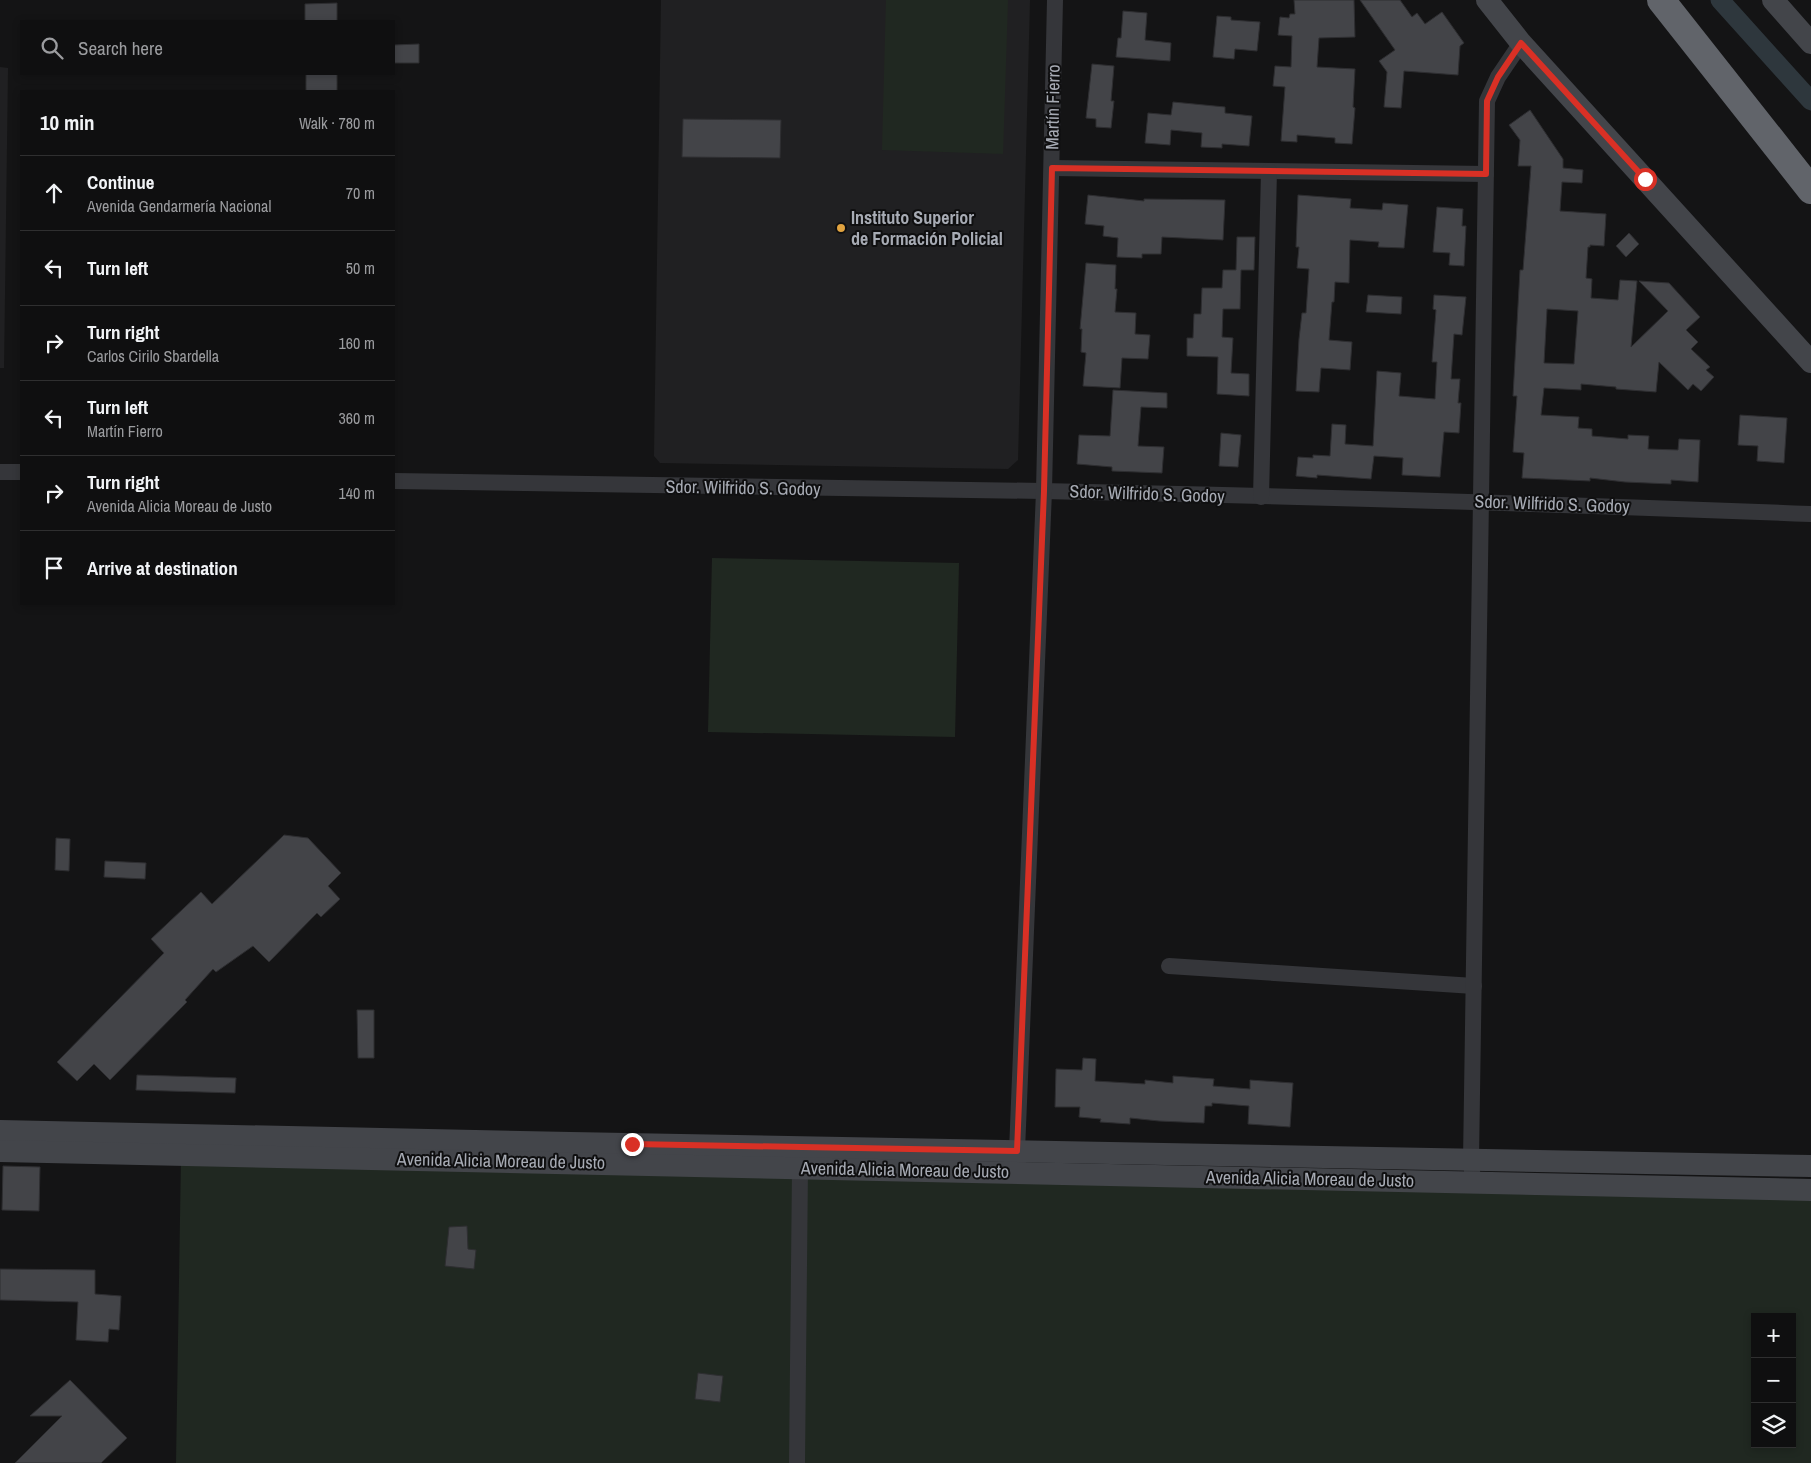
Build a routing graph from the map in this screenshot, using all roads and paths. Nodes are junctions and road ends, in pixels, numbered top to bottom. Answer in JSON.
{"nodes":[{"id":1,"x":1055,"y":0,"type":"edge"},
{"id":2,"x":1487,"y":0,"type":"edge"},
{"id":3,"x":1661,"y":0,"type":"edge"},
{"id":4,"x":1773,"y":0,"type":"edge"},
{"id":5,"x":1521,"y":43,"type":"junction"},
{"id":6,"x":1811,"y":43,"type":"edge"},
{"id":7,"x":1052,"y":168,"type":"junction"},
{"id":8,"x":1269,"y":171,"type":"junction"},
{"id":9,"x":1486,"y":174,"type":"junction"},
{"id":10,"x":1811,"y":190,"type":"edge"},
{"id":11,"x":1811,"y":362,"type":"edge"},
{"id":12,"x":0,"y":472,"type":"edge"},
{"id":13,"x":20,"y":472,"type":"edge"},
{"id":14,"x":395,"y":481,"type":"edge"},
{"id":15,"x":1044,"y":491,"type":"junction"},
{"id":16,"x":1261,"y":497,"type":"junction"},
{"id":17,"x":1481,"y":502,"type":"junction"},
{"id":18,"x":1811,"y":514,"type":"edge"},
{"id":19,"x":1169,"y":966,"type":"dead end"},
{"id":20,"x":1474,"y":986,"type":"junction"},
{"id":21,"x":0,"y":1131,"type":"edge"},
{"id":22,"x":0,"y":1151,"type":"edge"},
{"id":23,"x":1471,"y":1160,"type":"junction"},
{"id":24,"x":1018,"y":1162,"type":"junction"},
{"id":25,"x":1811,"y":1166,"type":"edge"},
{"id":26,"x":800,"y":1168,"type":"junction"},
{"id":27,"x":1473,"y":1182,"type":"junction"},
{"id":28,"x":1811,"y":1190,"type":"edge"},
{"id":29,"x":797,"y":1463,"type":"edge"}],
"edges":[{"from":1,"to":7,"type":"street","name":"Martín Fierro"},
{"from":2,"to":5,"type":"main road"},
{"from":3,"to":10,"type":"highway"},
{"from":4,"to":6,"type":"main road"},
{"from":5,"to":9,"type":"street"},
{"from":5,"to":11,"type":"main road"},
{"from":7,"to":8,"type":"street"},
{"from":7,"to":15,"type":"street","name":"Martín Fierro"},
{"from":8,"to":9,"type":"street"},
{"from":8,"to":16,"type":"street"},
{"from":9,"to":17,"type":"street"},
{"from":12,"to":13,"type":"street"},
{"from":14,"to":15,"type":"street","name":"Sdor. Wilfrido S. Godoy"},
{"from":15,"to":16,"type":"street","name":"Sdor. Wilfrido S. Godoy"},
{"from":15,"to":24,"type":"street","name":"Martín Fierro"},
{"from":16,"to":17,"type":"street","name":"Sdor. Wilfrido S. Godoy"},
{"from":17,"to":18,"type":"street","name":"Sdor. Wilfrido S. Godoy"},
{"from":17,"to":20,"type":"street"},
{"from":19,"to":20,"type":"street"},
{"from":20,"to":23,"type":"street"},
{"from":21,"to":24,"type":"main road","name":"Avenida Alicia Moreau de Justo"},
{"from":22,"to":26,"type":"main road","name":"Avenida Alicia Moreau de Justo"},
{"from":23,"to":24,"type":"main road","name":"Avenida Alicia Moreau de Justo"},
{"from":23,"to":25,"type":"main road","name":"Avenida Alicia Moreau de Justo"},
{"from":23,"to":27,"type":"street"},
{"from":24,"to":26,"type":"main road","name":"Avenida Alicia Moreau de Justo"},
{"from":24,"to":27,"type":"main road","name":"Avenida Alicia Moreau de Justo"},
{"from":26,"to":29,"type":"street"},
{"from":27,"to":28,"type":"main road","name":"Avenida Alicia Moreau de Justo"}]}
